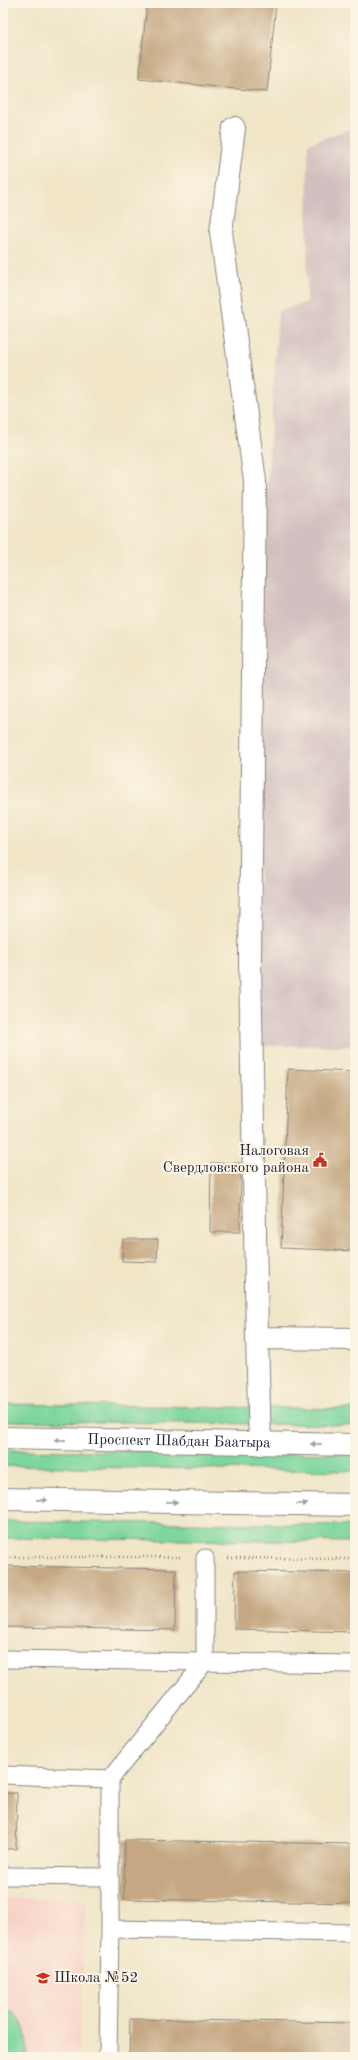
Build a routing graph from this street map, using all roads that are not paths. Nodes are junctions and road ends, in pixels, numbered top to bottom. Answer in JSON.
{"nodes":[{"id":1,"x":234,"y":128,"type":"dead end"},
{"id":2,"x":257,"y":1338,"type":"junction"},
{"id":3,"x":355,"y":1339,"type":"edge"},
{"id":4,"x":3,"y":1438,"type":"edge"},
{"id":5,"x":260,"y":1444,"type":"junction"},
{"id":6,"x":355,"y":1445,"type":"edge"},
{"id":7,"x":3,"y":1499,"type":"edge"},
{"id":8,"x":355,"y":1504,"type":"edge"},
{"id":9,"x":206,"y":1558,"type":"road end"},
{"id":10,"x":3,"y":1659,"type":"edge"},
{"id":11,"x":205,"y":1662,"type":"junction"},
{"id":12,"x":355,"y":1664,"type":"edge"},
{"id":13,"x":3,"y":1775,"type":"edge"},
{"id":14,"x":110,"y":1779,"type":"junction"},
{"id":15,"x":3,"y":1876,"type":"edge"},
{"id":16,"x":110,"y":1877,"type":"junction"},
{"id":17,"x":110,"y":1929,"type":"junction"},
{"id":18,"x":355,"y":1933,"type":"edge"},
{"id":19,"x":108,"y":2057,"type":"edge"}],
"edges":[{"from":1,"to":2,"type":"street"},
{"from":2,"to":3,"type":"street"},
{"from":2,"to":5,"type":"street"},
{"from":5,"to":4,"type":"street","name":"Проспект Шабдан Баатыра","one_way":true},
{"from":6,"to":5,"type":"street","name":"Проспект Шабдан Баатыра","one_way":true},
{"from":7,"to":8,"type":"street","one_way":true},
{"from":9,"to":11,"type":"lane"},
{"from":10,"to":11,"type":"lane"},
{"from":11,"to":12,"type":"lane"},
{"from":11,"to":14,"type":"lane"},
{"from":13,"to":14,"type":"lane"},
{"from":14,"to":16,"type":"lane"},
{"from":15,"to":16,"type":"lane"},
{"from":16,"to":17,"type":"lane"},
{"from":17,"to":18,"type":"lane"},
{"from":17,"to":19,"type":"lane"}]}
